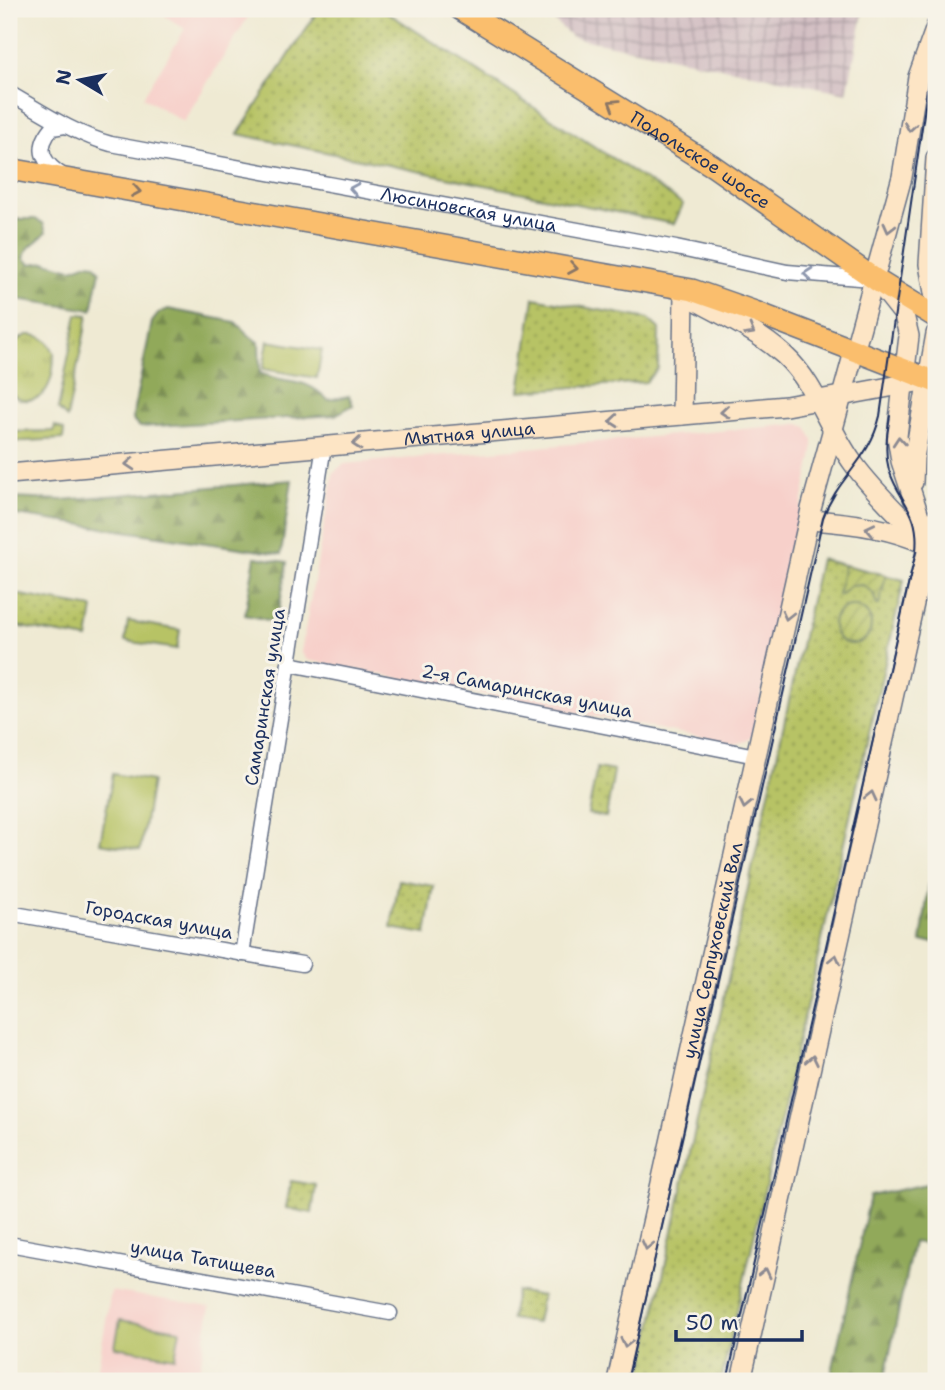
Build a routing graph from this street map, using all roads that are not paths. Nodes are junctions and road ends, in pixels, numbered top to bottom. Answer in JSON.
{"nodes":[{"id":1,"x":460,"y":9,"type":"edge"},
{"id":2,"x":936,"y":27,"type":"edge"},
{"id":3,"x":9,"y":93,"type":"edge"},
{"id":4,"x":65,"y":126,"type":"junction"},
{"id":5,"x":936,"y":158,"type":"edge"},
{"id":6,"x":9,"y":169,"type":"edge"},
{"id":7,"x":68,"y":179,"type":"junction"},
{"id":8,"x":876,"y":280,"type":"junction"},
{"id":9,"x":676,"y":289,"type":"junction"},
{"id":10,"x":936,"y":304,"type":"edge"},
{"id":11,"x":936,"y":317,"type":"edge"},
{"id":12,"x":936,"y":334,"type":"edge"},
{"id":13,"x":855,"y":352,"type":"junction"},
{"id":14,"x":903,"y":377,"type":"junction"},
{"id":15,"x":934,"y":380,"type":"edge"},
{"id":16,"x":843,"y":395,"type":"junction"},
{"id":17,"x":817,"y":401,"type":"junction"},
{"id":18,"x":682,"y":415,"type":"junction"},
{"id":19,"x":833,"y":430,"type":"junction"},
{"id":20,"x":324,"y":446,"type":"junction"},
{"id":21,"x":9,"y":474,"type":"edge"},
{"id":22,"x":913,"y":497,"type":"junction"},
{"id":23,"x":936,"y":518,"type":"edge"},
{"id":24,"x":809,"y":520,"type":"junction"},
{"id":25,"x":933,"y":551,"type":"edge"},
{"id":26,"x":290,"y":664,"type":"junction"},
{"id":27,"x":756,"y":756,"type":"junction"},
{"id":28,"x":9,"y":913,"type":"edge"},
{"id":29,"x":242,"y":954,"type":"junction"},
{"id":30,"x":302,"y":964,"type":"dead end"},
{"id":31,"x":9,"y":1244,"type":"edge"},
{"id":32,"x":390,"y":1313,"type":"dead end"},
{"id":33,"x":617,"y":1381,"type":"edge"},
{"id":34,"x":741,"y":1381,"type":"edge"}],
"edges":[{"from":8,"to":1,"type":"main road","name":"Подольское шоссе","one_way":true},
{"from":2,"to":8,"type":"main road","name":"улица Серпуховский Вал","one_way":true},
{"from":3,"to":4,"type":"street","name":"Люсиновская улица"},
{"from":4,"to":7,"type":"street"},
{"from":8,"to":4,"type":"street","name":"Люсиновская улица","one_way":true},
{"from":5,"to":10,"type":"main road"},
{"from":6,"to":7,"type":"main road"},
{"from":7,"to":9,"type":"main road","one_way":true},
{"from":8,"to":11,"type":"main road","name":"Подольское шоссе"},
{"from":8,"to":13,"type":"main road","name":"улица Серпуховский Вал"},
{"from":8,"to":14,"type":"main road"},
{"from":9,"to":13,"type":"main road"},
{"from":9,"to":17,"type":"main road","one_way":true},
{"from":9,"to":18,"type":"main road"},
{"from":12,"to":15,"type":"main road"},
{"from":13,"to":14,"type":"main road"},
{"from":13,"to":16,"type":"main road","name":"улица Серпуховский Вал"},
{"from":14,"to":15,"type":"main road"},
{"from":14,"to":16,"type":"main road","name":"Мытная улица"},
{"from":22,"to":14,"type":"main road","one_way":true},
{"from":15,"to":22,"type":"main road"},
{"from":16,"to":17,"type":"main road","name":"Мытная улица"},
{"from":16,"to":19,"type":"main road","name":"улица Серпуховский Вал"},
{"from":17,"to":18,"type":"main road","name":"Мытная улица","one_way":true},
{"from":17,"to":19,"type":"main road"},
{"from":18,"to":20,"type":"main road","name":"Мытная улица","one_way":true},
{"from":19,"to":24,"type":"main road","name":"улица Серпуховский Вал"},
{"from":19,"to":25,"type":"main road"},
{"from":20,"to":21,"type":"main road","name":"Мытная улица","one_way":true},
{"from":20,"to":26,"type":"street","name":"Самаринская улица"},
{"from":22,"to":25,"type":"main road"},
{"from":23,"to":25,"type":"main road"},
{"from":25,"to":24,"type":"main road","one_way":true},
{"from":24,"to":27,"type":"main road","name":"улица Серпуховский Вал","one_way":true},
{"from":34,"to":25,"type":"main road","one_way":true},
{"from":26,"to":27,"type":"street","name":"2-я Самаринская улица"},
{"from":26,"to":29,"type":"street","name":"Самаринская улица"},
{"from":27,"to":33,"type":"main road","name":"улица Серпуховский Вал","one_way":true},
{"from":28,"to":29,"type":"street","name":"Городская улица"},
{"from":29,"to":30,"type":"street","name":"Городская улица"},
{"from":31,"to":32,"type":"street","name":"улица Татищева"}]}
